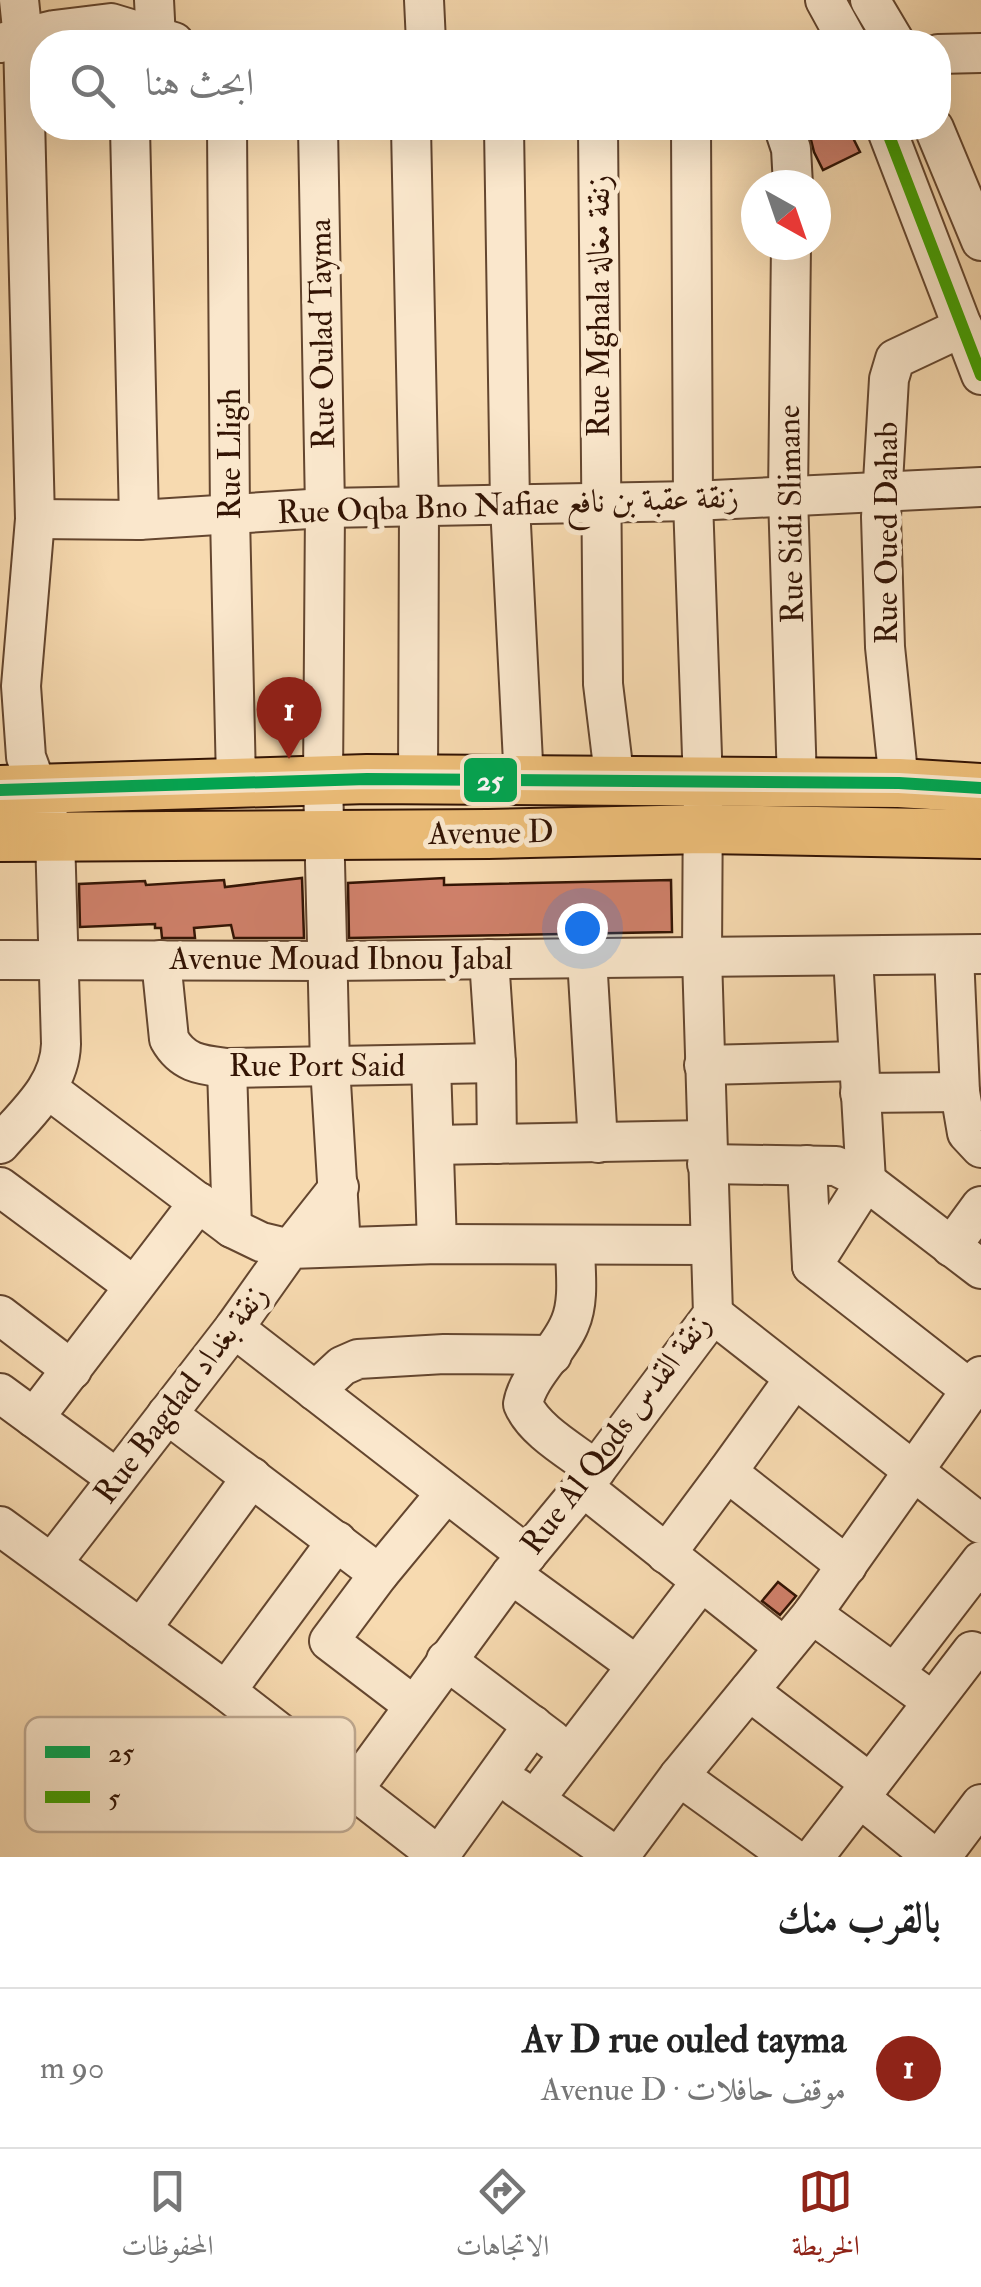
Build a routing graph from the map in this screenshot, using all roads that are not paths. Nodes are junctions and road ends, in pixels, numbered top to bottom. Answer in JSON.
{"nodes":[{"id":1,"x":19,"y":0,"type":"edge"},
{"id":2,"x":154,"y":0,"type":"edge"},
{"id":3,"x":424,"y":0,"type":"edge"},
{"id":4,"x":825,"y":0,"type":"edge"},
{"id":5,"x":870,"y":0,"type":"edge"},
{"id":6,"x":64,"y":30,"type":"edge"},
{"id":7,"x":116,"y":30,"type":"edge"},
{"id":8,"x":148,"y":30,"type":"edge"},
{"id":9,"x":425,"y":30,"type":"edge"},
{"id":10,"x":841,"y":30,"type":"edge"},
{"id":11,"x":888,"y":30,"type":"edge"},
{"id":12,"x":11,"y":41,"type":"edge"},
{"id":13,"x":981,"y":52,"type":"edge"},
{"id":14,"x":951,"y":53,"type":"edge"},
{"id":15,"x":130,"y":140,"type":"edge"},
{"id":16,"x":228,"y":140,"type":"edge"},
{"id":17,"x":318,"y":140,"type":"edge"},
{"id":18,"x":410,"y":140,"type":"edge"},
{"id":19,"x":504,"y":140,"type":"edge"},
{"id":20,"x":598,"y":140,"type":"edge"},
{"id":21,"x":692,"y":140,"type":"edge"},
{"id":22,"x":788,"y":140,"type":"edge"},
{"id":23,"x":891,"y":140,"type":"edge"},
{"id":24,"x":939,"y":140,"type":"edge"},
{"id":25,"x":792,"y":170,"type":"edge"},
{"id":26,"x":981,"y":241,"type":"edge"},
{"id":27,"x":791,"y":260,"type":"edge"},
{"id":28,"x":963,"y":327,"type":"junction"},
{"id":29,"x":981,"y":375,"type":"edge"},
{"id":30,"x":17,"y":464,"type":"edge"},
{"id":31,"x":981,"y":486,"type":"edge"},
{"id":32,"x":881,"y":492,"type":"junction"},
{"id":33,"x":788,"y":496,"type":"junction"},
{"id":34,"x":599,"y":500,"type":"junction"},
{"id":35,"x":693,"y":501,"type":"junction"},
{"id":36,"x":510,"y":505,"type":"junction"},
{"id":37,"x":325,"y":508,"type":"junction"},
{"id":38,"x":419,"y":508,"type":"junction"},
{"id":39,"x":230,"y":516,"type":"junction"},
{"id":40,"x":34,"y":519,"type":"junction"},
{"id":41,"x":139,"y":520,"type":"junction"},
{"id":42,"x":11,"y":687,"type":"edge"},
{"id":43,"x":236,"y":781,"type":"junction"},
{"id":44,"x":323,"y":781,"type":"junction"},
{"id":45,"x":418,"y":782,"type":"junction"},
{"id":46,"x":524,"y":782,"type":"junction"},
{"id":47,"x":796,"y":782,"type":"junction"},
{"id":48,"x":615,"y":783,"type":"junction"},
{"id":49,"x":899,"y":783,"type":"junction"},
{"id":50,"x":981,"y":788,"type":"edge"},
{"id":51,"x":19,"y":790,"type":"edge"},
{"id":52,"x":703,"y":806,"type":"junction"},
{"id":53,"x":326,"y":834,"type":"junction"},
{"id":54,"x":981,"y":834,"type":"edge"},
{"id":55,"x":54,"y":836,"type":"junction"},
{"id":56,"x":0,"y":837,"type":"edge"},
{"id":57,"x":968,"y":954,"type":"edge"},
{"id":58,"x":702,"y":957,"type":"junction"},
{"id":59,"x":853,"y":957,"type":"junction"},
{"id":60,"x":57,"y":958,"type":"junction"},
{"id":61,"x":587,"y":958,"type":"junction"},
{"id":62,"x":488,"y":959,"type":"junction"},
{"id":63,"x":0,"y":960,"type":"edge"},
{"id":64,"x":161,"y":960,"type":"junction"},
{"id":65,"x":329,"y":961,"type":"junction"},
{"id":66,"x":496,"y":1063,"type":"junction"},
{"id":67,"x":704,"y":1065,"type":"junction"},
{"id":68,"x":330,"y":1066,"type":"junction"},
{"id":69,"x":431,"y":1066,"type":"junction"},
{"id":70,"x":227,"y":1068,"type":"junction"},
{"id":71,"x":967,"y":1075,"type":"edge"},
{"id":72,"x":859,"y":1077,"type":"junction"},
{"id":73,"x":48,"y":1089,"type":"junction"},
{"id":74,"x":598,"y":1142,"type":"junction"},
{"id":75,"x":0,"y":1144,"type":"edge"},
{"id":76,"x":497,"y":1144,"type":"junction"},
{"id":77,"x":434,"y":1145,"type":"junction"},
{"id":78,"x":981,"y":1148,"type":"edge"},
{"id":79,"x":706,"y":1152,"type":"junction"},
{"id":80,"x":807,"y":1165,"type":"junction"},
{"id":81,"x":866,"y":1182,"type":"junction"},
{"id":82,"x":0,"y":1187,"type":"edge"},
{"id":83,"x":339,"y":1187,"type":"junction"},
{"id":84,"x":199,"y":1202,"type":"junction"},
{"id":85,"x":981,"y":1206,"type":"edge"},
{"id":86,"x":232,"y":1228,"type":"junction"},
{"id":87,"x":436,"y":1244,"type":"junction"},
{"id":88,"x":574,"y":1245,"type":"junction"},
{"id":89,"x":708,"y":1245,"type":"junction"},
{"id":90,"x":318,"y":1248,"type":"junction"},
{"id":91,"x":966,"y":1258,"type":"edge"},
{"id":92,"x":812,"y":1266,"type":"junction"},
{"id":93,"x":134,"y":1286,"type":"junction"},
{"id":94,"x":712,"y":1314,"type":"junction"},
{"id":95,"x":1,"y":1319,"type":"edge"},
{"id":96,"x":234,"y":1328,"type":"junction"},
{"id":97,"x":552,"y":1355,"type":"junction"},
{"id":98,"x":72,"y":1370,"type":"junction"},
{"id":99,"x":794,"y":1379,"type":"junction"},
{"id":100,"x":976,"y":1383,"type":"edge"},
{"id":101,"x":315,"y":1391,"type":"junction"},
{"id":102,"x":0,"y":1392,"type":"edge"},
{"id":103,"x":167,"y":1414,"type":"junction"},
{"id":104,"x":34,"y":1418,"type":"junction"},
{"id":105,"x":727,"y":1472,"type":"junction"},
{"id":106,"x":914,"y":1474,"type":"junction"},
{"id":107,"x":252,"y":1477,"type":"junction"},
{"id":108,"x":116,"y":1478,"type":"junction"},
{"id":109,"x":589,"y":1479,"type":"junction"},
{"id":110,"x":446,"y":1493,"type":"junction"},
{"id":111,"x":981,"y":1524,"type":"edge"},
{"id":112,"x":0,"y":1526,"type":"edge"},
{"id":113,"x":337,"y":1542,"type":"junction"},
{"id":114,"x":666,"y":1554,"type":"junction"},
{"id":115,"x":981,"y":1561,"type":"edge"},
{"id":116,"x":52,"y":1563,"type":"junction"},
{"id":117,"x":519,"y":1564,"type":"junction"},
{"id":118,"x":847,"y":1566,"type":"junction"},
{"id":119,"x":379,"y":1574,"type":"junction"},
{"id":120,"x":702,"y":1582,"type":"junction"},
{"id":121,"x":286,"y":1610,"type":"junction"},
{"id":122,"x":812,"y":1614,"type":"junction"},
{"id":123,"x":935,"y":1622,"type":"junction"},
{"id":124,"x":141,"y":1629,"type":"junction"},
{"id":125,"x":329,"y":1640,"type":"junction"},
{"id":126,"x":784,"y":1647,"type":"junction"},
{"id":127,"x":976,"y":1654,"type":"edge"},
{"id":128,"x":446,"y":1660,"type":"junction"},
{"id":129,"x":636,"y":1665,"type":"junction"},
{"id":130,"x":895,"y":1673,"type":"junction"},
{"id":131,"x":226,"y":1691,"type":"junction"},
{"id":132,"x":749,"y":1691,"type":"junction"},
{"id":133,"x":932,"y":1701,"type":"junction"},
{"id":134,"x":413,"y":1706,"type":"junction"},
{"id":135,"x":260,"y":1717,"type":"edge"},
{"id":136,"x":532,"y":1725,"type":"junction"},
{"id":137,"x":569,"y":1754,"type":"junction"},
{"id":138,"x":496,"y":1774,"type":"junction"},
{"id":139,"x":679,"y":1776,"type":"junction"},
{"id":140,"x":355,"y":1789,"type":"edge"},
{"id":141,"x":355,"y":1791,"type":"edge"},
{"id":142,"x":865,"y":1791,"type":"junction"},
{"id":143,"x":534,"y":1800,"type":"junction"},
{"id":144,"x":981,"y":1804,"type":"edge"},
{"id":145,"x":771,"y":1851,"type":"edge"},
{"id":146,"x":440,"y":1857,"type":"edge"},
{"id":147,"x":618,"y":1857,"type":"edge"},
{"id":148,"x":814,"y":1857,"type":"edge"},
{"id":149,"x":933,"y":1857,"type":"edge"},
{"id":150,"x":941,"y":1857,"type":"edge"}],
"edges":[{"from":1,"to":12,"type":"street"},
{"from":2,"to":8,"type":"street"},
{"from":3,"to":9,"type":"street"},
{"from":4,"to":10,"type":"street"},
{"from":5,"to":11,"type":"street"},
{"from":6,"to":7,"type":"street"},
{"from":12,"to":30,"type":"street"},
{"from":13,"to":14,"type":"street"},
{"from":15,"to":41,"type":"street"},
{"from":16,"to":39,"type":"street","name":"Rue Lligh"},
{"from":17,"to":37,"type":"street","name":"Rue Oulad Tayma"},
{"from":18,"to":38,"type":"street"},
{"from":19,"to":36,"type":"street"},
{"from":20,"to":34,"type":"street","name":"Rue Mghala زنقة مغالة"},
{"from":21,"to":35,"type":"street","name":"Rue Al Qods زنقة القدس"},
{"from":22,"to":25,"type":"street"},
{"from":23,"to":28,"type":"street"},
{"from":24,"to":26,"type":"street"},
{"from":27,"to":33,"type":"street","name":"Rue Sidi Slimane"},
{"from":28,"to":29,"type":"street"},
{"from":28,"to":32,"type":"street","name":"Rue Oued Dahab"},
{"from":30,"to":40,"type":"street"},
{"from":31,"to":32,"type":"street","name":"Rue Oqba Bno Nafiae زنقة عقبة بن نافع"},
{"from":32,"to":33,"type":"street","name":"Rue Oqba Bno Nafiae زنقة عقبة بن نافع"},
{"from":32,"to":49,"type":"street","name":"Rue Oued Dahab"},
{"from":33,"to":35,"type":"street","name":"Rue Oqba Bno Nafiae زنقة عقبة بن نافع"},
{"from":33,"to":47,"type":"street","name":"Rue Sidi Slimane"},
{"from":34,"to":35,"type":"street","name":"Rue Oqba Bno Nafiae زنقة عقبة بن نافع"},
{"from":34,"to":36,"type":"street","name":"Rue Oqba Bno Nafiae زنقة عقبة بن نافع"},
{"from":34,"to":48,"type":"street","name":"Rue Mghala زنقة مغالة"},
{"from":35,"to":52,"type":"street","name":"Rue Al Qods زنقة القدس"},
{"from":36,"to":38,"type":"street","name":"Rue Oqba Bno Nafiae زنقة عقبة بن نافع"},
{"from":36,"to":46,"type":"street"},
{"from":37,"to":38,"type":"street","name":"Rue Oqba Bno Nafiae زنقة عقبة بن نافع"},
{"from":37,"to":39,"type":"street","name":"Rue Oqba Bno Nafiae زنقة عقبة بن نافع"},
{"from":37,"to":44,"type":"street","name":"Rue Oulad Tayma"},
{"from":38,"to":45,"type":"street"},
{"from":39,"to":41,"type":"street","name":"Rue Oqba Bno Nafiae زنقة عقبة بن نافع"},
{"from":39,"to":43,"type":"street","name":"Rue Lligh"},
{"from":40,"to":41,"type":"street","name":"Rue Oqba Bno Nafiae زنقة عقبة بن نافع"},
{"from":40,"to":42,"type":"street"},
{"from":42,"to":51,"type":"street"},
{"from":43,"to":44,"type":"main road","name":"Avenue D"},
{"from":43,"to":51,"type":"main road","name":"Avenue D"},
{"from":44,"to":45,"type":"main road","name":"Avenue D"},
{"from":44,"to":53,"type":"street"},
{"from":45,"to":46,"type":"main road","name":"Avenue D"},
{"from":46,"to":48,"type":"main road","name":"Avenue D"},
{"from":47,"to":49,"type":"main road","name":"Avenue D"},
{"from":47,"to":52,"type":"main road","name":"Avenue D"},
{"from":48,"to":52,"type":"main road","name":"Avenue D"},
{"from":49,"to":50,"type":"main road","name":"Avenue D"},
{"from":51,"to":55,"type":"street"},
{"from":52,"to":53,"type":"main road","name":"Avenue D"},
{"from":52,"to":54,"type":"main road","name":"Avenue D"},
{"from":52,"to":58,"type":"street","name":"Rue Al Qods زنقة القدس"},
{"from":53,"to":55,"type":"main road","name":"Avenue D"},
{"from":53,"to":65,"type":"street"},
{"from":55,"to":56,"type":"main road","name":"Avenue D"},
{"from":55,"to":60,"type":"street"},
{"from":57,"to":59,"type":"street","name":"Avenue Mouad Ibnou Jabal"},
{"from":57,"to":71,"type":"street"},
{"from":58,"to":59,"type":"street","name":"Avenue Mouad Ibnou Jabal"},
{"from":58,"to":61,"type":"street","name":"Avenue Mouad Ibnou Jabal"},
{"from":58,"to":67,"type":"street","name":"Rue Al Qods زنقة القدس"},
{"from":59,"to":72,"type":"street"},
{"from":60,"to":63,"type":"street","name":"Avenue Mouad Ibnou Jabal"},
{"from":60,"to":64,"type":"street","name":"Avenue Mouad Ibnou Jabal"},
{"from":60,"to":73,"type":"street"},
{"from":61,"to":62,"type":"street","name":"Avenue Mouad Ibnou Jabal"},
{"from":61,"to":74,"type":"street"},
{"from":62,"to":65,"type":"street","name":"Avenue Mouad Ibnou Jabal"},
{"from":62,"to":66,"type":"street"},
{"from":64,"to":65,"type":"street","name":"Avenue Mouad Ibnou Jabal"},
{"from":64,"to":70,"type":"street","name":"Rue Port Said"},
{"from":65,"to":68,"type":"street"},
{"from":66,"to":69,"type":"street","name":"Rue Port Said"},
{"from":66,"to":76,"type":"street"},
{"from":67,"to":72,"type":"street"},
{"from":67,"to":79,"type":"street","name":"Rue Al Qods زنقة القدس"},
{"from":68,"to":69,"type":"street","name":"Rue Port Said"},
{"from":68,"to":70,"type":"street","name":"Rue Port Said"},
{"from":68,"to":83,"type":"street"},
{"from":69,"to":77,"type":"street"},
{"from":70,"to":86,"type":"street"},
{"from":71,"to":72,"type":"street"},
{"from":71,"to":78,"type":"street"},
{"from":72,"to":81,"type":"street"},
{"from":73,"to":75,"type":"street"},
{"from":73,"to":84,"type":"street"},
{"from":74,"to":76,"type":"street"},
{"from":74,"to":79,"type":"street"},
{"from":76,"to":77,"type":"street"},
{"from":77,"to":87,"type":"street"},
{"from":79,"to":80,"type":"street"},
{"from":79,"to":89,"type":"street","name":"Rue Al Qods زنقة القدس"},
{"from":80,"to":81,"type":"street"},
{"from":80,"to":92,"type":"street"},
{"from":81,"to":91,"type":"street"},
{"from":81,"to":92,"type":"street"},
{"from":82,"to":93,"type":"street"},
{"from":83,"to":90,"type":"street","name":"Rue Bagdad زنقة بغداد"},
{"from":83,"to":90,"type":"street"},
{"from":84,"to":86,"type":"street"},
{"from":84,"to":93,"type":"street"},
{"from":85,"to":91,"type":"street"},
{"from":86,"to":90,"type":"street"},
{"from":87,"to":88,"type":"street"},
{"from":87,"to":90,"type":"street"},
{"from":88,"to":89,"type":"street"},
{"from":88,"to":97,"type":"street"},
{"from":89,"to":94,"type":"street","name":"Rue Al Qods زنقة القدس"},
{"from":90,"to":96,"type":"street","name":"Rue Bagdad زنقة بغداد"},
{"from":92,"to":100,"type":"street"},
{"from":93,"to":98,"type":"street"},
{"from":94,"to":99,"type":"street"},
{"from":94,"to":109,"type":"street","name":"Rue Al Qods زنقة القدس"},
{"from":95,"to":98,"type":"street"},
{"from":96,"to":101,"type":"street"},
{"from":96,"to":103,"type":"street","name":"Rue Bagdad زنقة بغداد"},
{"from":97,"to":101,"type":"street"},
{"from":97,"to":109,"type":"street"},
{"from":98,"to":104,"type":"street"},
{"from":99,"to":105,"type":"street"},
{"from":99,"to":106,"type":"street"},
{"from":100,"to":106,"type":"street"},
{"from":101,"to":110,"type":"street"},
{"from":102,"to":104,"type":"street"},
{"from":103,"to":107,"type":"street"},
{"from":103,"to":108,"type":"street","name":"Rue Bagdad زنقة بغداد"},
{"from":104,"to":108,"type":"street"},
{"from":105,"to":114,"type":"street"},
{"from":105,"to":118,"type":"street"},
{"from":106,"to":111,"type":"street"},
{"from":106,"to":118,"type":"street"},
{"from":107,"to":113,"type":"street"},
{"from":107,"to":124,"type":"street"},
{"from":108,"to":116,"type":"street","name":"Rue Bagdad زنقة بغداد"},
{"from":109,"to":114,"type":"street"},
{"from":109,"to":117,"type":"street","name":"Rue Al Qods زنقة القدس"},
{"from":110,"to":117,"type":"street"},
{"from":110,"to":119,"type":"street"},
{"from":112,"to":116,"type":"street"},
{"from":113,"to":119,"type":"street"},
{"from":113,"to":121,"type":"street"},
{"from":114,"to":120,"type":"street"},
{"from":115,"to":123,"type":"street"},
{"from":116,"to":124,"type":"street"},
{"from":117,"to":128,"type":"street","name":"Rue Al Qods زنقة القدس"},
{"from":117,"to":129,"type":"street"},
{"from":118,"to":122,"type":"street"},
{"from":119,"to":125,"type":"street"},
{"from":120,"to":126,"type":"street"},
{"from":120,"to":129,"type":"street"},
{"from":121,"to":125,"type":"street"},
{"from":121,"to":131,"type":"street"},
{"from":122,"to":126,"type":"street"},
{"from":122,"to":130,"type":"street"},
{"from":123,"to":127,"type":"street"},
{"from":123,"to":130,"type":"street"},
{"from":124,"to":131,"type":"street"},
{"from":125,"to":134,"type":"street"},
{"from":126,"to":132,"type":"street"},
{"from":127,"to":133,"type":"street"},
{"from":128,"to":134,"type":"street","name":"Rue Al Qods زنقة القدس"},
{"from":128,"to":136,"type":"street"},
{"from":129,"to":137,"type":"street"},
{"from":130,"to":133,"type":"street"},
{"from":131,"to":135,"type":"street"},
{"from":132,"to":139,"type":"street"},
{"from":132,"to":142,"type":"street"},
{"from":133,"to":142,"type":"street"},
{"from":134,"to":140,"type":"street","name":"Rue Al Qods زنقة القدس"},
{"from":136,"to":137,"type":"street"},
{"from":136,"to":138,"type":"street"},
{"from":137,"to":143,"type":"street"},
{"from":138,"to":143,"type":"street"},
{"from":138,"to":146,"type":"street"},
{"from":139,"to":145,"type":"street"},
{"from":139,"to":147,"type":"street"},
{"from":141,"to":146,"type":"street"},
{"from":142,"to":148,"type":"street"},
{"from":142,"to":149,"type":"street"},
{"from":143,"to":147,"type":"street"},
{"from":144,"to":150,"type":"street"}]}
